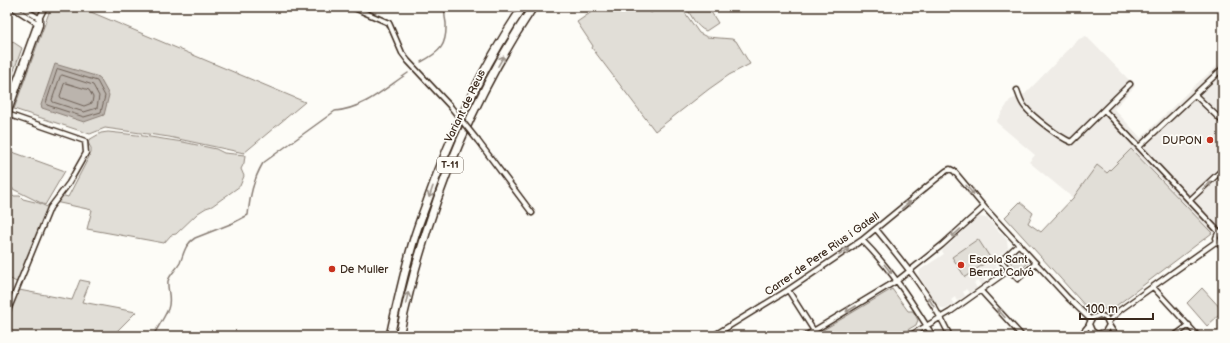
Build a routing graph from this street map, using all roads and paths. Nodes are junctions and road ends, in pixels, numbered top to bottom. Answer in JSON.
{"nodes":[{"id":1,"x":12,"y":7,"type":"edge"},
{"id":2,"x":21,"y":7,"type":"edge"},
{"id":3,"x":45,"y":7,"type":"edge"},
{"id":4,"x":352,"y":7,"type":"edge"},
{"id":5,"x":523,"y":7,"type":"edge"},
{"id":6,"x":533,"y":7,"type":"edge"},
{"id":7,"x":39,"y":21,"type":"junction"},
{"id":8,"x":1223,"y":68,"type":"edge"},
{"id":9,"x":1130,"y":84,"type":"dead end"},
{"id":10,"x":1017,"y":90,"type":"dead end"},
{"id":11,"x":1195,"y":95,"type":"junction"},
{"id":12,"x":7,"y":106,"type":"edge"},
{"id":13,"x":1104,"y":110,"type":"junction"},
{"id":14,"x":8,"y":114,"type":"edge"},
{"id":15,"x":1223,"y":122,"type":"edge"},
{"id":16,"x":1139,"y":147,"type":"junction"},
{"id":17,"x":1223,"y":169,"type":"edge"},
{"id":18,"x":1190,"y":200,"type":"junction"},
{"id":19,"x":984,"y":207,"type":"junction"},
{"id":20,"x":532,"y":213,"type":"dead end"},
{"id":21,"x":876,"y":229,"type":"junction"},
{"id":22,"x":1221,"y":231,"type":"edge"},
{"id":23,"x":862,"y":240,"type":"junction"},
{"id":24,"x":1216,"y":242,"type":"junction"},
{"id":25,"x":1019,"y":244,"type":"junction"},
{"id":26,"x":1223,"y":246,"type":"edge"},
{"id":27,"x":1036,"y":263,"type":"junction"},
{"id":28,"x":1009,"y":270,"type":"junction"},
{"id":29,"x":911,"y":271,"type":"junction"},
{"id":30,"x":897,"y":281,"type":"junction"},
{"id":31,"x":1153,"y":286,"type":"junction"},
{"id":32,"x":788,"y":290,"type":"junction"},
{"id":33,"x":981,"y":291,"type":"junction"},
{"id":34,"x":1120,"y":310,"type":"junction"},
{"id":35,"x":7,"y":314,"type":"edge"},
{"id":36,"x":1105,"y":317,"type":"junction"},
{"id":37,"x":941,"y":318,"type":"junction"},
{"id":38,"x":1090,"y":322,"type":"junction"},
{"id":39,"x":1108,"y":324,"type":"junction"},
{"id":40,"x":1189,"y":325,"type":"junction"},
{"id":41,"x":927,"y":326,"type":"junction"},
{"id":42,"x":814,"y":331,"type":"junction"},
{"id":43,"x":1098,"y":334,"type":"edge"},
{"id":44,"x":390,"y":336,"type":"edge"},
{"id":45,"x":399,"y":336,"type":"edge"},
{"id":46,"x":713,"y":336,"type":"edge"},
{"id":47,"x":805,"y":336,"type":"edge"},
{"id":48,"x":908,"y":336,"type":"edge"},
{"id":49,"x":933,"y":336,"type":"edge"},
{"id":50,"x":950,"y":336,"type":"edge"},
{"id":51,"x":1022,"y":336,"type":"edge"},
{"id":52,"x":1080,"y":336,"type":"edge"},
{"id":53,"x":1116,"y":336,"type":"edge"},
{"id":54,"x":1174,"y":336,"type":"edge"},
{"id":55,"x":1198,"y":336,"type":"edge"}],
"edges":[{"from":1,"to":7,"type":"street"},
{"from":2,"to":7,"type":"street"},
{"from":3,"to":7,"type":"street"},
{"from":4,"to":20,"type":"street","bridge":true},
{"from":5,"to":44,"type":"highway","name":"Variant de Reus","number":"T-11","one_way":true},
{"from":45,"to":6,"type":"highway","name":"Variant de Reus","number":"T-11","one_way":true},
{"from":7,"to":12,"type":"street"},
{"from":7,"to":14,"type":"street"},
{"from":8,"to":11,"type":"street"},
{"from":9,"to":13,"type":"street"},
{"from":10,"to":13,"type":"street"},
{"from":11,"to":15,"type":"street"},
{"from":11,"to":16,"type":"street"},
{"from":13,"to":16,"type":"street"},
{"from":14,"to":35,"type":"street"},
{"from":16,"to":18,"type":"street"},
{"from":18,"to":17,"type":"street","one_way":true},
{"from":18,"to":22,"type":"street"},
{"from":21,"to":19,"type":"street","name":"Carrer de Pere Rius i Gatell","one_way":true},
{"from":19,"to":25,"type":"street"},
{"from":19,"to":29,"type":"street","one_way":true},
{"from":21,"to":23,"type":"street","name":"Carrer de Pere Rius i Gatell"},
{"from":21,"to":29,"type":"street"},
{"from":22,"to":24,"type":"street"},
{"from":23,"to":30,"type":"street","one_way":true},
{"from":32,"to":23,"type":"street","name":"Carrer de Pere Rius i Gatell","one_way":true},
{"from":24,"to":26,"type":"street"},
{"from":24,"to":31,"type":"street"},
{"from":25,"to":27,"type":"street"},
{"from":25,"to":28,"type":"street"},
{"from":27,"to":28,"type":"street"},
{"from":27,"to":38,"type":"street"},
{"from":28,"to":33,"type":"street"},
{"from":29,"to":30,"type":"street"},
{"from":37,"to":29,"type":"street","one_way":true},
{"from":30,"to":41,"type":"street"},
{"from":30,"to":42,"type":"street","one_way":true},
{"from":31,"to":34,"type":"street"},
{"from":31,"to":40,"type":"street"},
{"from":32,"to":42,"type":"street"},
{"from":32,"to":46,"type":"street","name":"Carrer de Pere Rius i Gatell"},
{"from":33,"to":37,"type":"street"},
{"from":51,"to":33,"type":"street","one_way":true},
{"from":34,"to":36,"type":"street"},
{"from":34,"to":39,"type":"street"},
{"from":36,"to":38,"type":"street"},
{"from":36,"to":39,"type":"street"},
{"from":37,"to":41,"type":"street"},
{"from":37,"to":50,"type":"street"},
{"from":38,"to":43,"type":"street"},
{"from":38,"to":52,"type":"street"},
{"from":39,"to":43,"type":"street"},
{"from":39,"to":53,"type":"street"},
{"from":40,"to":54,"type":"street"},
{"from":40,"to":55,"type":"street"},
{"from":41,"to":48,"type":"street"},
{"from":41,"to":49,"type":"street"},
{"from":42,"to":47,"type":"street"},
{"from":43,"to":52,"type":"street"}]}
